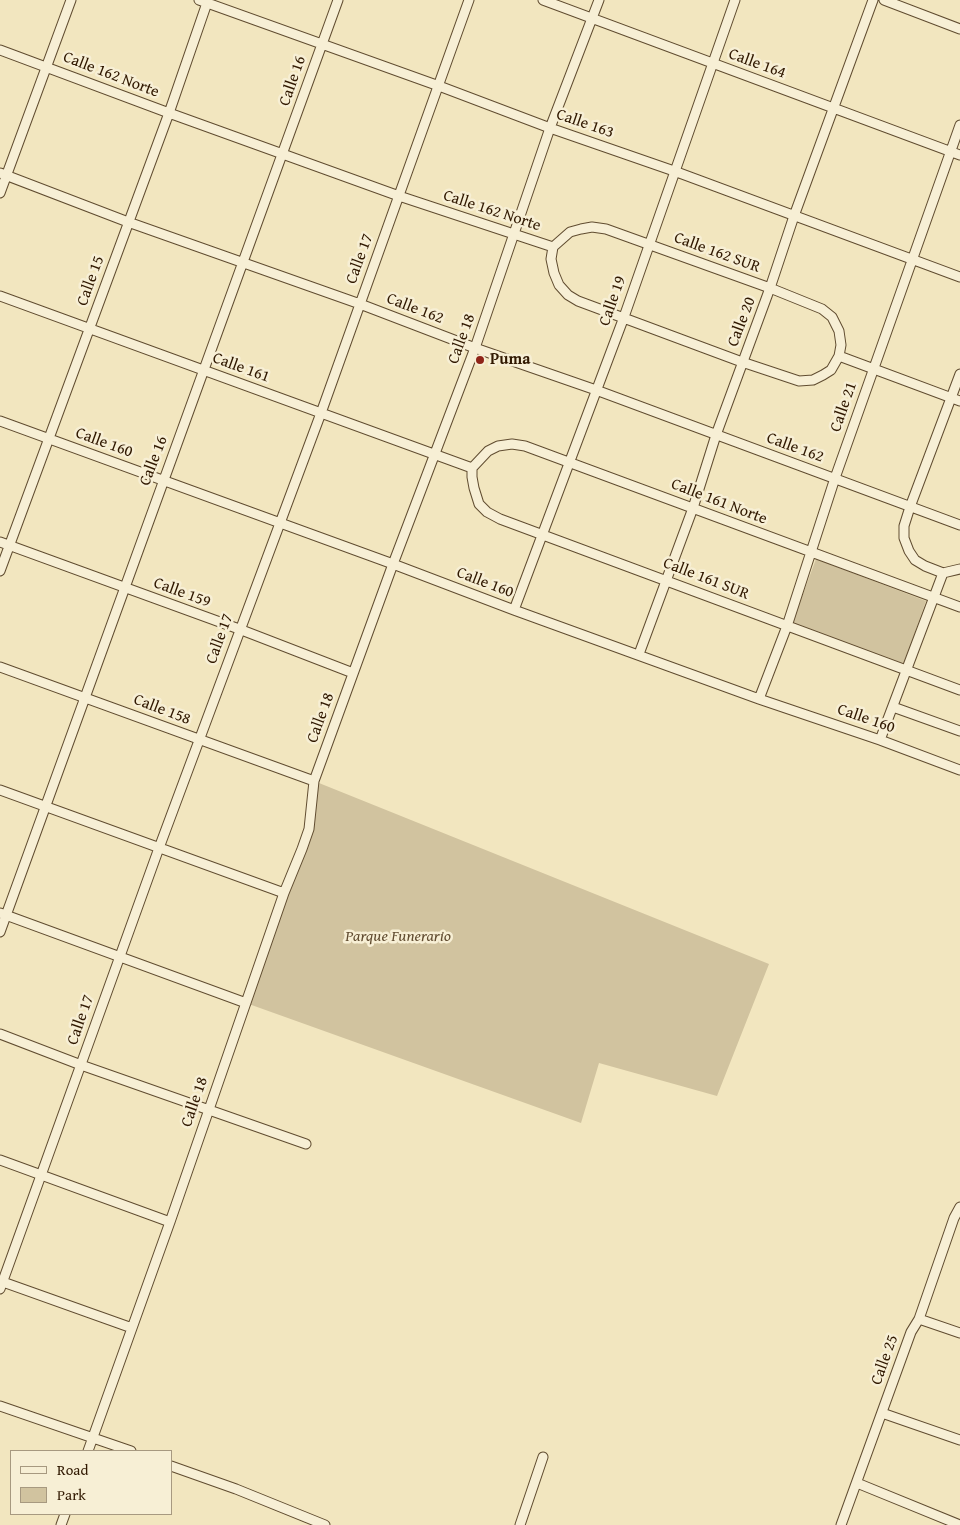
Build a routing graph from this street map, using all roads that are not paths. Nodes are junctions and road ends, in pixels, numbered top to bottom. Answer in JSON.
{"nodes":[{"id":1,"x":71,"y":0,"type":"edge"},
{"id":2,"x":338,"y":0,"type":"edge"},
{"id":3,"x":469,"y":0,"type":"edge"},
{"id":4,"x":543,"y":0,"type":"edge"},
{"id":5,"x":599,"y":0,"type":"edge"},
{"id":6,"x":735,"y":0,"type":"edge"},
{"id":7,"x":873,"y":0,"type":"edge"},
{"id":8,"x":884,"y":0,"type":"edge"},
{"id":9,"x":205,"y":1,"type":"edge"},
{"id":10,"x":593,"y":18,"type":"junction"},
{"id":11,"x":960,"y":29,"type":"edge"},
{"id":12,"x":322,"y":44,"type":"junction"},
{"id":13,"x":0,"y":50,"type":"edge"},
{"id":14,"x":712,"y":64,"type":"junction"},
{"id":15,"x":47,"y":66,"type":"junction"},
{"id":16,"x":439,"y":86,"type":"junction"},
{"id":17,"x":833,"y":107,"type":"junction"},
{"id":18,"x":169,"y":114,"type":"junction"},
{"id":19,"x":960,"y":125,"type":"edge"},
{"id":20,"x":550,"y":128,"type":"junction"},
{"id":21,"x":950,"y":152,"type":"junction"},
{"id":22,"x":283,"y":154,"type":"junction"},
{"id":23,"x":960,"y":155,"type":"edge"},
{"id":24,"x":674,"y":172,"type":"junction"},
{"id":25,"x":3,"y":174,"type":"edge"},
{"id":26,"x":0,"y":194,"type":"edge"},
{"id":27,"x":399,"y":196,"type":"junction"},
{"id":28,"x":794,"y":216,"type":"junction"},
{"id":29,"x":128,"y":222,"type":"junction"},
{"id":30,"x":514,"y":234,"type":"junction"},
{"id":31,"x":648,"y":244,"type":"junction"},
{"id":32,"x":553,"y":247,"type":"junction"},
{"id":33,"x":913,"y":259,"type":"junction"},
{"id":34,"x":244,"y":263,"type":"junction"},
{"id":35,"x":960,"y":277,"type":"edge"},
{"id":36,"x":770,"y":288,"type":"junction"},
{"id":37,"x":0,"y":296,"type":"edge"},
{"id":38,"x":360,"y":304,"type":"junction"},
{"id":39,"x":624,"y":317,"type":"junction"},
{"id":40,"x":90,"y":329,"type":"junction"},
{"id":41,"x":475,"y":348,"type":"junction"},
{"id":42,"x":839,"y":356,"type":"junction"},
{"id":43,"x":742,"y":362,"type":"junction"},
{"id":44,"x":873,"y":370,"type":"junction"},
{"id":45,"x":204,"y":371,"type":"junction"},
{"id":46,"x":960,"y":374,"type":"edge"},
{"id":47,"x":596,"y":390,"type":"junction"},
{"id":48,"x":951,"y":398,"type":"junction"},
{"id":49,"x":960,"y":401,"type":"edge"},
{"id":50,"x":321,"y":413,"type":"junction"},
{"id":51,"x":0,"y":421,"type":"edge"},
{"id":52,"x":716,"y":435,"type":"junction"},
{"id":53,"x":50,"y":440,"type":"junction"},
{"id":54,"x":435,"y":454,"type":"junction"},
{"id":55,"x":569,"y":462,"type":"junction"},
{"id":56,"x":472,"y":468,"type":"junction"},
{"id":57,"x":835,"y":478,"type":"junction"},
{"id":58,"x":163,"y":480,"type":"junction"},
{"id":59,"x":910,"y":507,"type":"junction"},
{"id":60,"x":693,"y":508,"type":"junction"},
{"id":61,"x":280,"y":523,"type":"junction"},
{"id":62,"x":960,"y":526,"type":"edge"},
{"id":63,"x":543,"y":535,"type":"junction"},
{"id":64,"x":0,"y":542,"type":"edge"},
{"id":65,"x":9,"y":546,"type":"junction"},
{"id":66,"x":812,"y":553,"type":"junction"},
{"id":67,"x":393,"y":564,"type":"junction"},
{"id":68,"x":960,"y":569,"type":"edge"},
{"id":69,"x":0,"y":571,"type":"edge"},
{"id":70,"x":943,"y":572,"type":"junction"},
{"id":71,"x":666,"y":580,"type":"junction"},
{"id":72,"x":124,"y":588,"type":"junction"},
{"id":73,"x":934,"y":598,"type":"junction"},
{"id":74,"x":960,"y":607,"type":"edge"},
{"id":75,"x":514,"y":610,"type":"junction"},
{"id":76,"x":787,"y":626,"type":"junction"},
{"id":77,"x":239,"y":629,"type":"junction"},
{"id":78,"x":639,"y":654,"type":"junction"},
{"id":79,"x":0,"y":667,"type":"edge"},
{"id":80,"x":906,"y":671,"type":"junction"},
{"id":81,"x":353,"y":673,"type":"junction"},
{"id":82,"x":960,"y":690,"type":"edge"},
{"id":83,"x":84,"y":697,"type":"junction"},
{"id":84,"x":759,"y":699,"type":"junction"},
{"id":85,"x":893,"y":707,"type":"junction"},
{"id":86,"x":960,"y":731,"type":"edge"},
{"id":87,"x":199,"y":740,"type":"junction"},
{"id":88,"x":880,"y":740,"type":"junction"},
{"id":89,"x":960,"y":770,"type":"edge"},
{"id":90,"x":314,"y":781,"type":"junction"},
{"id":91,"x":0,"y":790,"type":"edge"},
{"id":92,"x":44,"y":806,"type":"junction"},
{"id":93,"x":159,"y":848,"type":"junction"},
{"id":94,"x":284,"y":893,"type":"junction"},
{"id":95,"x":3,"y":914,"type":"edge"},
{"id":96,"x":0,"y":932,"type":"edge"},
{"id":97,"x":119,"y":958,"type":"junction"},
{"id":98,"x":246,"y":1003,"type":"junction"},
{"id":99,"x":0,"y":1034,"type":"edge"},
{"id":100,"x":81,"y":1065,"type":"junction"},
{"id":101,"x":208,"y":1110,"type":"junction"},
{"id":102,"x":306,"y":1144,"type":"dead end"},
{"id":103,"x":0,"y":1160,"type":"edge"},
{"id":104,"x":41,"y":1175,"type":"junction"},
{"id":105,"x":960,"y":1207,"type":"edge"},
{"id":106,"x":170,"y":1222,"type":"junction"},
{"id":107,"x":1,"y":1284,"type":"edge"},
{"id":108,"x":919,"y":1319,"type":"junction"},
{"id":109,"x":132,"y":1328,"type":"junction"},
{"id":110,"x":960,"y":1333,"type":"edge"},
{"id":111,"x":0,"y":1406,"type":"edge"},
{"id":112,"x":882,"y":1413,"type":"junction"},
{"id":113,"x":93,"y":1437,"type":"junction"},
{"id":114,"x":960,"y":1440,"type":"edge"},
{"id":115,"x":88,"y":1450,"type":"edge"},
{"id":116,"x":128,"y":1450,"type":"edge"},
{"id":117,"x":543,"y":1457,"type":"dead end"},
{"id":118,"x":172,"y":1466,"type":"edge"},
{"id":119,"x":857,"y":1483,"type":"junction"},
{"id":120,"x":325,"y":1525,"type":"edge"},
{"id":121,"x":520,"y":1525,"type":"edge"},
{"id":122,"x":841,"y":1525,"type":"edge"},
{"id":123,"x":960,"y":1525,"type":"edge"}],
"edges":[{"from":1,"to":15,"type":"street"},
{"from":2,"to":12,"type":"street","name":"Calle 16"},
{"from":3,"to":16,"type":"street","name":"Calle 17"},
{"from":4,"to":10,"type":"street","name":"Calle 164"},
{"from":5,"to":10,"type":"street","name":"Calle 18"},
{"from":6,"to":14,"type":"street","name":"Calle 19"},
{"from":7,"to":17,"type":"street","name":"Calle 20"},
{"from":8,"to":11,"type":"street"},
{"from":9,"to":12,"type":"street","name":"Calle 163"},
{"from":9,"to":18,"type":"street","name":"Calle 15"},
{"from":10,"to":14,"type":"street","name":"Calle 164"},
{"from":10,"to":20,"type":"street","name":"Calle 18"},
{"from":12,"to":16,"type":"street","name":"Calle 163"},
{"from":12,"to":22,"type":"street","name":"Calle 16"},
{"from":13,"to":15,"type":"street","name":"Calle 162 Norte"},
{"from":14,"to":17,"type":"street","name":"Calle 164"},
{"from":14,"to":24,"type":"street","name":"Calle 19"},
{"from":15,"to":18,"type":"street","name":"Calle 162 Norte"},
{"from":15,"to":25,"type":"street"},
{"from":16,"to":20,"type":"street","name":"Calle 163"},
{"from":16,"to":27,"type":"street","name":"Calle 17"},
{"from":17,"to":21,"type":"street","name":"Calle 164"},
{"from":17,"to":28,"type":"street","name":"Calle 20"},
{"from":18,"to":22,"type":"street","name":"Calle 162 Norte"},
{"from":18,"to":29,"type":"street","name":"Calle 15"},
{"from":19,"to":21,"type":"street","name":"Calle 21"},
{"from":20,"to":24,"type":"street","name":"Calle 163"},
{"from":20,"to":30,"type":"street","name":"Calle 18"},
{"from":21,"to":23,"type":"street","name":"Calle 164"},
{"from":21,"to":33,"type":"street","name":"Calle 21"},
{"from":22,"to":27,"type":"street","name":"Calle 162 Norte"},
{"from":22,"to":34,"type":"street","name":"Calle 16"},
{"from":24,"to":28,"type":"street","name":"Calle 163"},
{"from":24,"to":31,"type":"street","name":"Calle 19"},
{"from":25,"to":26,"type":"street"},
{"from":25,"to":29,"type":"street","name":"Calle 162"},
{"from":27,"to":30,"type":"street","name":"Calle 162 Norte"},
{"from":27,"to":38,"type":"street","name":"Calle 17"},
{"from":28,"to":33,"type":"street","name":"Calle 163"},
{"from":28,"to":36,"type":"street","name":"Calle 20"},
{"from":29,"to":34,"type":"street","name":"Calle 162"},
{"from":29,"to":40,"type":"street","name":"Calle 15"},
{"from":30,"to":32,"type":"street","name":"Calle 162 Norte"},
{"from":30,"to":41,"type":"street","name":"Calle 18"},
{"from":31,"to":32,"type":"street","name":"Calle 162 SUR"},
{"from":31,"to":36,"type":"street","name":"Calle 162 SUR"},
{"from":31,"to":39,"type":"street","name":"Calle 19"},
{"from":32,"to":39,"type":"street","name":"Calle 162 Norte"},
{"from":33,"to":35,"type":"street","name":"Calle 163"},
{"from":33,"to":44,"type":"street","name":"Calle 21"},
{"from":34,"to":38,"type":"street","name":"Calle 162"},
{"from":34,"to":45,"type":"street","name":"Calle 16"},
{"from":36,"to":42,"type":"street","name":"Calle 162 SUR"},
{"from":36,"to":43,"type":"street","name":"Calle 20"},
{"from":37,"to":40,"type":"street","name":"Calle 161"},
{"from":38,"to":41,"type":"street","name":"Calle 162"},
{"from":38,"to":50,"type":"street","name":"Calle 17"},
{"from":39,"to":43,"type":"street","name":"Calle 162 Norte"},
{"from":39,"to":47,"type":"street","name":"Calle 19"},
{"from":40,"to":45,"type":"street","name":"Calle 161"},
{"from":40,"to":53,"type":"street","name":"Calle 15"},
{"from":41,"to":47,"type":"street","name":"Calle 162"},
{"from":41,"to":54,"type":"street","name":"Calle 18"},
{"from":42,"to":43,"type":"street","name":"Calle 162 Norte"},
{"from":42,"to":44,"type":"street"},
{"from":43,"to":52,"type":"street","name":"Calle 20"},
{"from":44,"to":48,"type":"street"},
{"from":44,"to":57,"type":"street","name":"Calle 21"},
{"from":45,"to":50,"type":"street","name":"Calle 161"},
{"from":45,"to":58,"type":"street","name":"Calle 16"},
{"from":46,"to":48,"type":"street"},
{"from":47,"to":52,"type":"street","name":"Calle 162"},
{"from":47,"to":55,"type":"street","name":"Calle 19"},
{"from":48,"to":49,"type":"street"},
{"from":48,"to":59,"type":"street"},
{"from":50,"to":54,"type":"street","name":"Calle 161"},
{"from":50,"to":61,"type":"street","name":"Calle 17"},
{"from":51,"to":53,"type":"street","name":"Calle 160"},
{"from":52,"to":57,"type":"street","name":"Calle 162"},
{"from":52,"to":60,"type":"street","name":"Calle 20"},
{"from":53,"to":58,"type":"street","name":"Calle 160"},
{"from":53,"to":65,"type":"street","name":"Calle 15"},
{"from":54,"to":56,"type":"street","name":"Calle 161"},
{"from":54,"to":67,"type":"street","name":"Calle 18"},
{"from":55,"to":56,"type":"street","name":"Calle 161 Norte"},
{"from":55,"to":60,"type":"street","name":"Calle 161 Norte"},
{"from":55,"to":63,"type":"street","name":"Calle 19"},
{"from":56,"to":63,"type":"street","name":"Calle 161 SUR"},
{"from":57,"to":59,"type":"street","name":"Calle 162"},
{"from":57,"to":66,"type":"street","name":"Calle 21"},
{"from":58,"to":61,"type":"street","name":"Calle 160"},
{"from":58,"to":72,"type":"street","name":"Calle 16"},
{"from":59,"to":62,"type":"street","name":"Calle 162"},
{"from":59,"to":70,"type":"street"},
{"from":60,"to":66,"type":"street","name":"Calle 161 Norte"},
{"from":60,"to":71,"type":"street","name":"Calle 20"},
{"from":61,"to":67,"type":"street","name":"Calle 160"},
{"from":61,"to":77,"type":"street","name":"Calle 17"},
{"from":63,"to":71,"type":"street","name":"Calle 161 SUR"},
{"from":63,"to":75,"type":"street","name":"Calle 19"},
{"from":64,"to":65,"type":"street","name":"Calle 159"},
{"from":65,"to":69,"type":"street","name":"Calle 15"},
{"from":65,"to":72,"type":"street","name":"Calle 159"},
{"from":66,"to":73,"type":"street","name":"Calle 161 Norte"},
{"from":66,"to":76,"type":"street","name":"Calle 21"},
{"from":67,"to":75,"type":"street","name":"Calle 160"},
{"from":67,"to":81,"type":"street","name":"Calle 18"},
{"from":68,"to":70,"type":"street"},
{"from":70,"to":73,"type":"street"},
{"from":71,"to":76,"type":"street","name":"Calle 161 SUR"},
{"from":71,"to":78,"type":"street","name":"Calle 20"},
{"from":72,"to":77,"type":"street","name":"Calle 159"},
{"from":72,"to":83,"type":"street","name":"Calle 16"},
{"from":73,"to":74,"type":"street","name":"Calle 161 Norte"},
{"from":73,"to":80,"type":"street"},
{"from":75,"to":78,"type":"street","name":"Calle 160"},
{"from":76,"to":80,"type":"street","name":"Calle 161 SUR"},
{"from":76,"to":84,"type":"street","name":"Calle 21"},
{"from":77,"to":81,"type":"street","name":"Calle 159"},
{"from":77,"to":87,"type":"street","name":"Calle 17"},
{"from":78,"to":84,"type":"street","name":"Calle 160"},
{"from":79,"to":83,"type":"street","name":"Calle 158"},
{"from":80,"to":82,"type":"street","name":"Calle 161 SUR"},
{"from":80,"to":85,"type":"street"},
{"from":81,"to":90,"type":"street","name":"Calle 18"},
{"from":83,"to":87,"type":"street","name":"Calle 158"},
{"from":83,"to":92,"type":"street","name":"Calle 16"},
{"from":84,"to":88,"type":"street","name":"Calle 160"},
{"from":85,"to":86,"type":"street"},
{"from":85,"to":88,"type":"street"},
{"from":87,"to":90,"type":"street","name":"Calle 158"},
{"from":87,"to":93,"type":"street","name":"Calle 17"},
{"from":88,"to":89,"type":"street","name":"Calle 160"},
{"from":90,"to":94,"type":"street","name":"Calle 18"},
{"from":91,"to":92,"type":"street"},
{"from":92,"to":93,"type":"street"},
{"from":92,"to":95,"type":"street","name":"Calle 16"},
{"from":93,"to":94,"type":"street"},
{"from":93,"to":97,"type":"street","name":"Calle 17"},
{"from":94,"to":98,"type":"street","name":"Calle 18"},
{"from":95,"to":96,"type":"street","name":"Calle 16"},
{"from":95,"to":97,"type":"street"},
{"from":97,"to":98,"type":"street"},
{"from":97,"to":100,"type":"street","name":"Calle 17"},
{"from":98,"to":101,"type":"street","name":"Calle 18"},
{"from":99,"to":100,"type":"street"},
{"from":100,"to":101,"type":"street"},
{"from":100,"to":104,"type":"street","name":"Calle 17"},
{"from":101,"to":102,"type":"street"},
{"from":101,"to":106,"type":"street","name":"Calle 18"},
{"from":103,"to":104,"type":"street"},
{"from":104,"to":106,"type":"street"},
{"from":104,"to":107,"type":"street","name":"Calle 17"},
{"from":105,"to":108,"type":"street","name":"Calle 25"},
{"from":106,"to":109,"type":"street","name":"Calle 18"},
{"from":107,"to":109,"type":"street"},
{"from":108,"to":110,"type":"street"},
{"from":108,"to":112,"type":"street","name":"Calle 25"},
{"from":109,"to":113,"type":"street","name":"Calle 18"},
{"from":111,"to":113,"type":"street"},
{"from":112,"to":114,"type":"street"},
{"from":112,"to":119,"type":"street","name":"Calle 25"},
{"from":113,"to":115,"type":"street","name":"Calle 18"},
{"from":113,"to":116,"type":"street"},
{"from":117,"to":121,"type":"street"},
{"from":118,"to":120,"type":"street"},
{"from":119,"to":122,"type":"street","name":"Calle 25"},
{"from":119,"to":123,"type":"street"}]}
